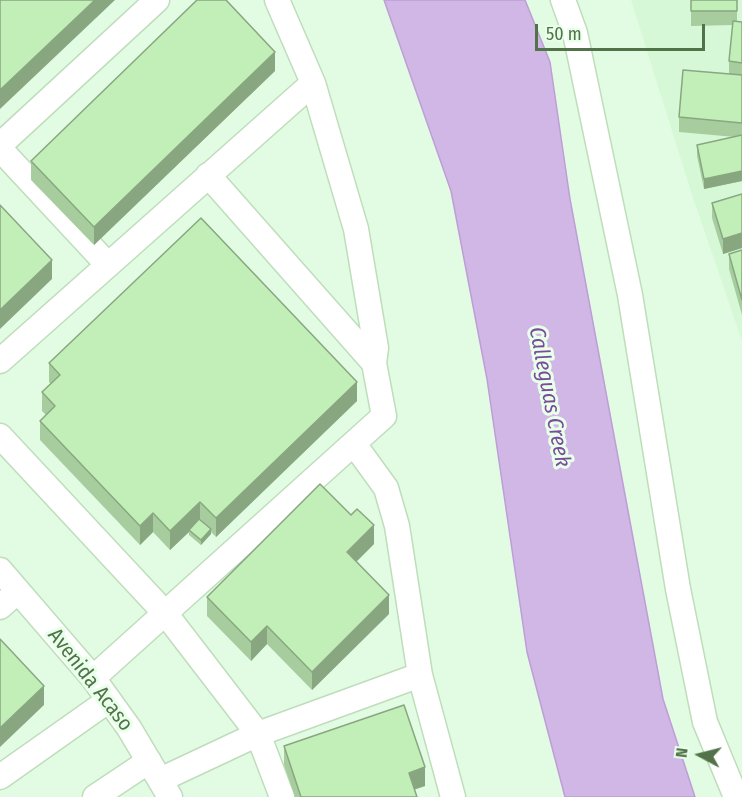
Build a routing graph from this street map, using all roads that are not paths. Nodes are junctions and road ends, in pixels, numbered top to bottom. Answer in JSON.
{"nodes":[{"id":1,"x":157,"y":0,"type":"edge"},
{"id":2,"x":277,"y":0,"type":"edge"},
{"id":3,"x":563,"y":0,"type":"edge"},
{"id":4,"x":313,"y":82,"type":"junction"},
{"id":5,"x":0,"y":147,"type":"edge"},
{"id":6,"x":208,"y":175,"type":"junction"},
{"id":7,"x":108,"y":265,"type":"junction"},
{"id":8,"x":0,"y":361,"type":"edge"},
{"id":9,"x":374,"y":363,"type":"junction"},
{"id":10,"x":0,"y":436,"type":"edge"},
{"id":11,"x":354,"y":444,"type":"junction"},
{"id":12,"x":0,"y":570,"type":"edge"},
{"id":13,"x":18,"y":591,"type":"junction"},
{"id":14,"x":0,"y":607,"type":"edge"},
{"id":15,"x":165,"y":613,"type":"junction"},
{"id":16,"x":420,"y":675,"type":"junction"},
{"id":17,"x":93,"y":678,"type":"junction"},
{"id":18,"x":109,"y":700,"type":"junction"},
{"id":19,"x":258,"y":734,"type":"junction"},
{"id":20,"x":0,"y":777,"type":"edge"},
{"id":21,"x":160,"y":779,"type":"edge"},
{"id":22,"x":95,"y":797,"type":"edge"},
{"id":23,"x":282,"y":797,"type":"edge"},
{"id":24,"x":453,"y":797,"type":"edge"},
{"id":25,"x":736,"y":797,"type":"edge"}],
"edges":[{"from":1,"to":5,"type":"street"},
{"from":2,"to":4,"type":"street"},
{"from":3,"to":25,"type":"street"},
{"from":4,"to":6,"type":"street"},
{"from":4,"to":9,"type":"street"},
{"from":5,"to":7,"type":"street"},
{"from":6,"to":7,"type":"street"},
{"from":6,"to":9,"type":"street"},
{"from":7,"to":8,"type":"street"},
{"from":9,"to":11,"type":"street"},
{"from":10,"to":15,"type":"street"},
{"from":11,"to":15,"type":"street"},
{"from":11,"to":16,"type":"street"},
{"from":12,"to":13,"type":"street","name":"Avenida Acaso"},
{"from":13,"to":14,"type":"street"},
{"from":13,"to":17,"type":"street","name":"Avenida Acaso"},
{"from":15,"to":17,"type":"street"},
{"from":15,"to":19,"type":"street"},
{"from":16,"to":19,"type":"street"},
{"from":16,"to":24,"type":"street"},
{"from":17,"to":18,"type":"street","name":"Avenida Acaso"},
{"from":18,"to":20,"type":"street"},
{"from":18,"to":21,"type":"street","name":"Avenida Acaso"},
{"from":19,"to":21,"type":"street"},
{"from":19,"to":23,"type":"street"},
{"from":21,"to":22,"type":"street"}]}
